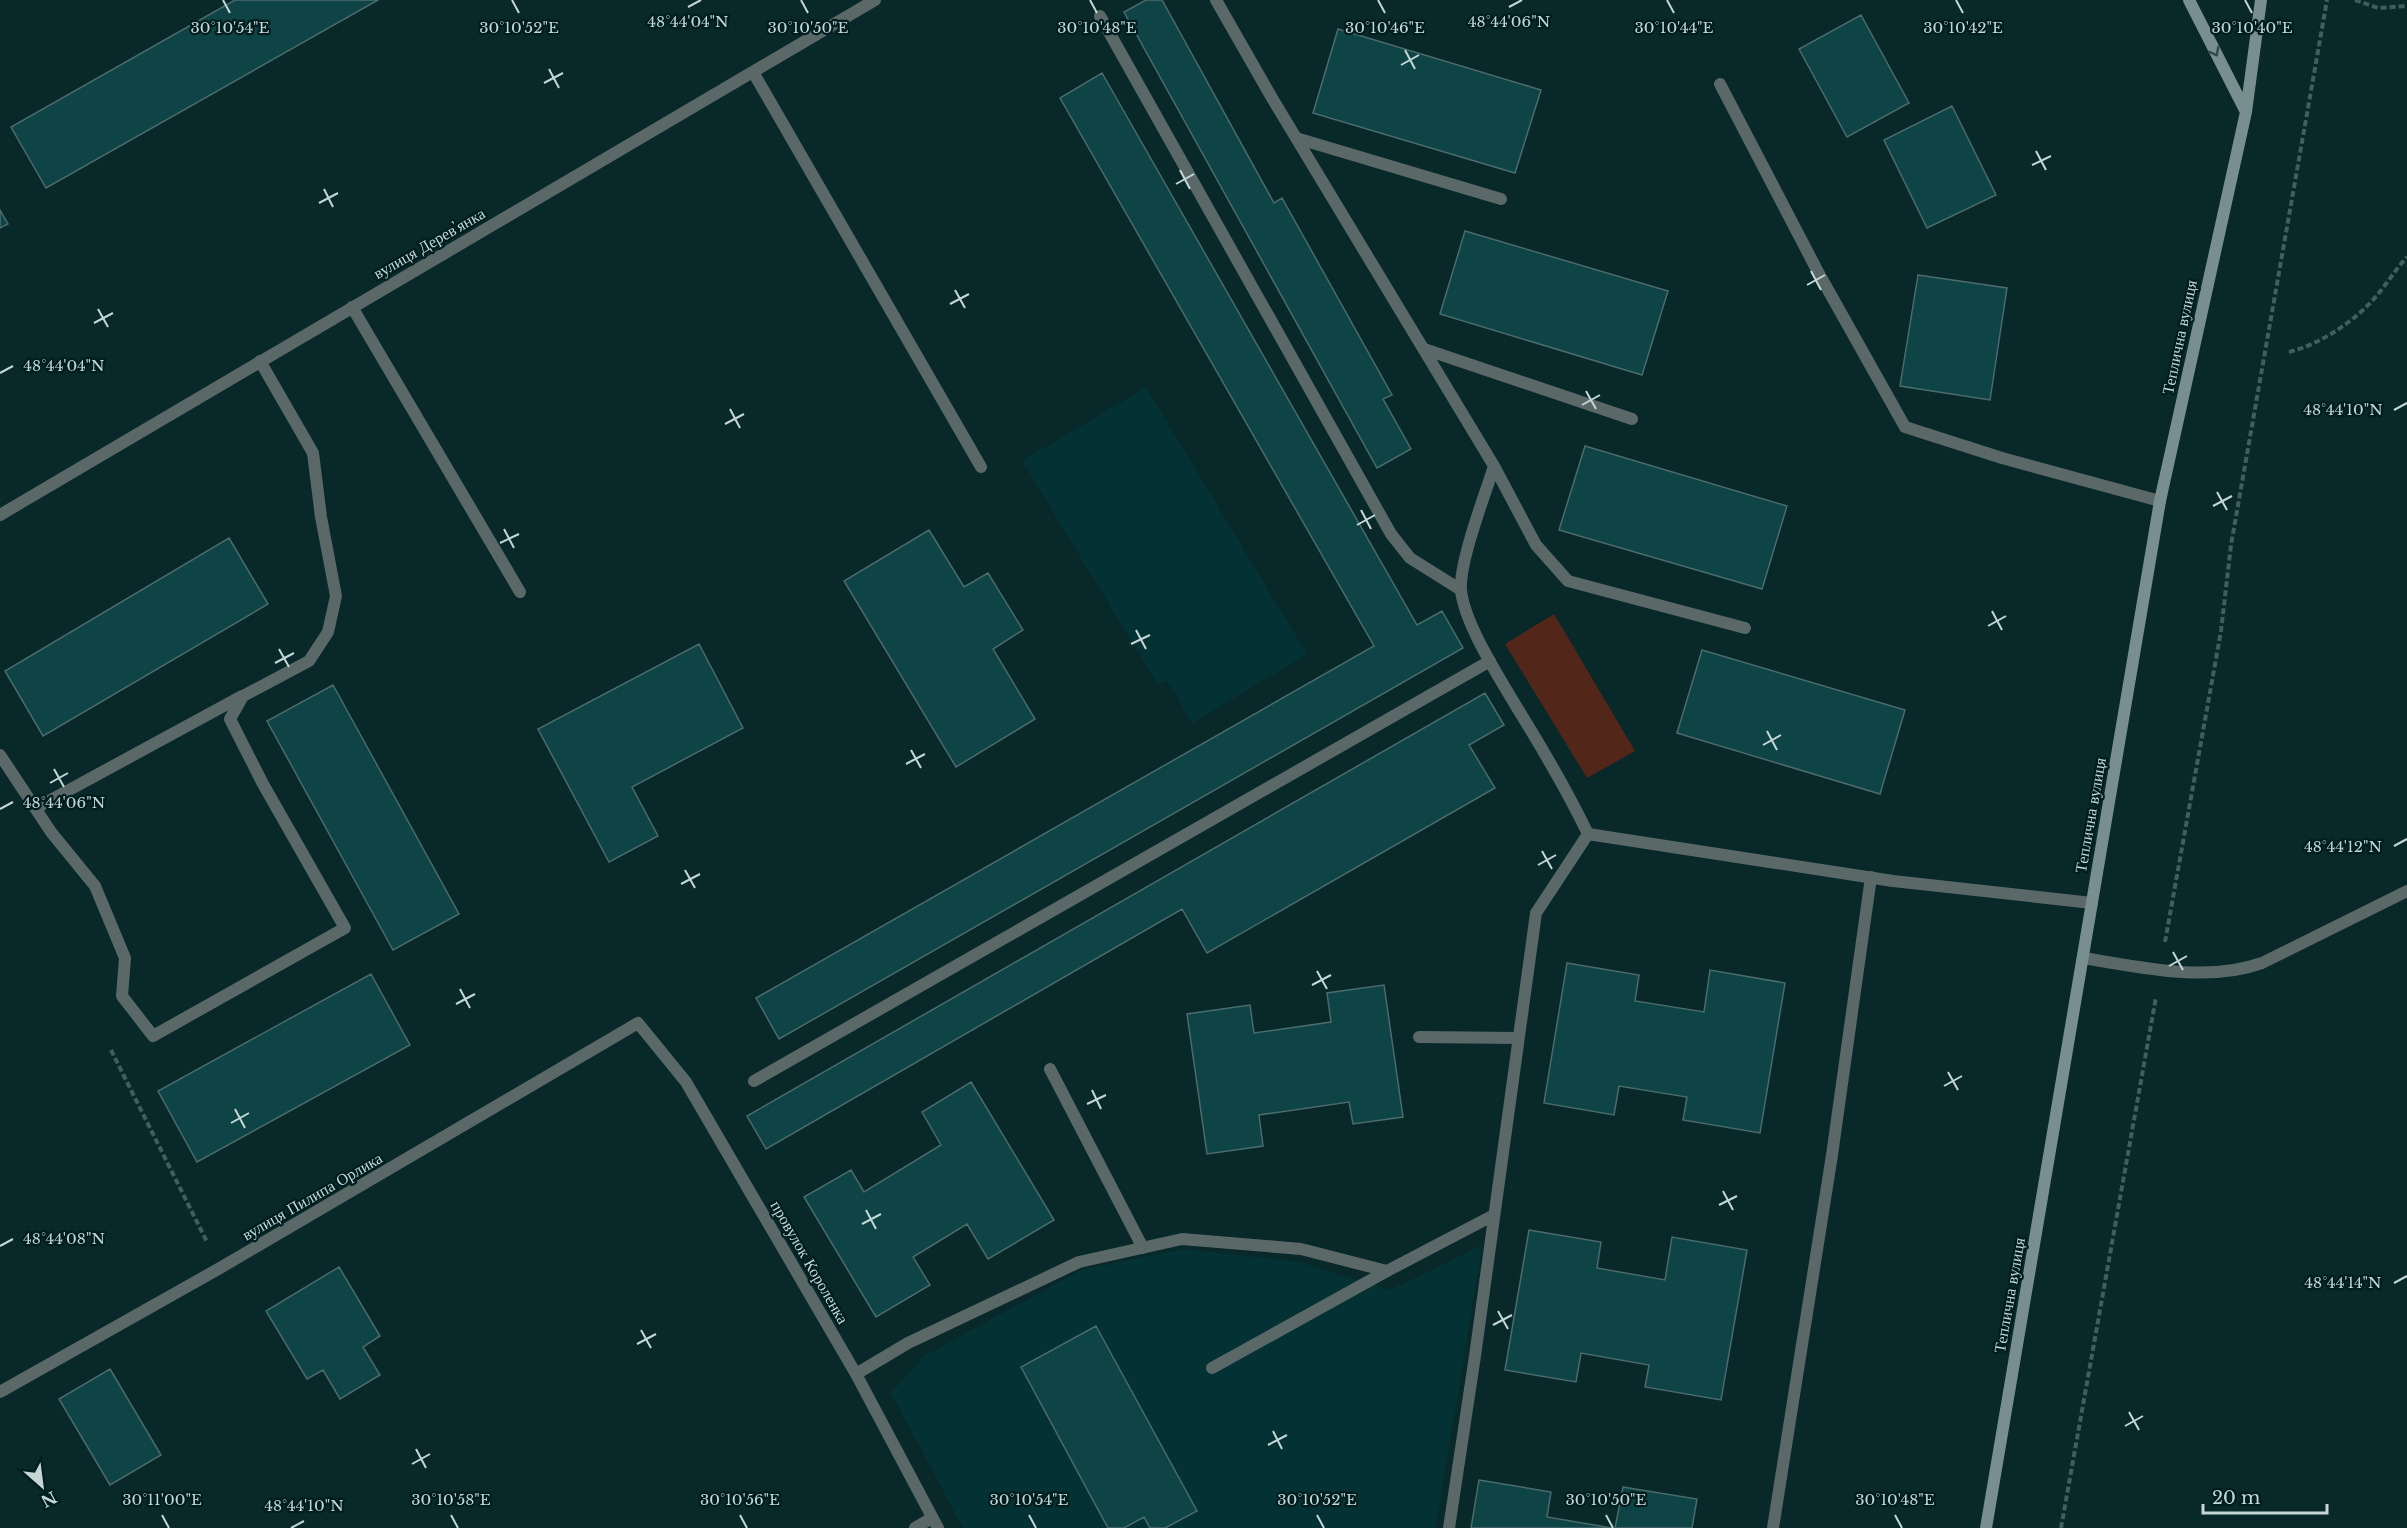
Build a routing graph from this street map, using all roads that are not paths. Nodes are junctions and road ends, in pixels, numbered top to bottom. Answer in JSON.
{"nodes":[{"id":1,"x":875,"y":0,"type":"edge"},
{"id":2,"x":1216,"y":0,"type":"edge"},
{"id":3,"x":2188,"y":0,"type":"edge"},
{"id":4,"x":2261,"y":0,"type":"edge"},
{"id":5,"x":1100,"y":16,"type":"dead end"},
{"id":6,"x":753,"y":72,"type":"junction"},
{"id":7,"x":1720,"y":84,"type":"dead end"},
{"id":8,"x":2246,"y":112,"type":"junction"},
{"id":9,"x":1296,"y":138,"type":"junction"},
{"id":10,"x":1502,"y":199,"type":"dead end"},
{"id":11,"x":352,"y":307,"type":"junction"},
{"id":12,"x":1424,"y":349,"type":"junction"},
{"id":13,"x":260,"y":361,"type":"junction"},
{"id":14,"x":1632,"y":419,"type":"dead end"},
{"id":15,"x":1494,"y":466,"type":"junction"},
{"id":16,"x":981,"y":467,"type":"dead end"},
{"id":17,"x":2160,"y":501,"type":"junction"},
{"id":18,"x":0,"y":515,"type":"edge"},
{"id":19,"x":1461,"y":590,"type":"junction"},
{"id":20,"x":520,"y":592,"type":"dead end"},
{"id":21,"x":1745,"y":628,"type":"dead end"},
{"id":22,"x":1490,"y":662,"type":"junction"},
{"id":23,"x":243,"y":696,"type":"junction"},
{"id":24,"x":0,"y":755,"type":"edge"},
{"id":25,"x":36,"y":808,"type":"junction"},
{"id":26,"x":1588,"y":834,"type":"junction"},
{"id":27,"x":1870,"y":877,"type":"junction"},
{"id":28,"x":2407,"y":891,"type":"edge"},
{"id":29,"x":2092,"y":903,"type":"junction"},
{"id":30,"x":2083,"y":958,"type":"junction"},
{"id":31,"x":638,"y":1023,"type":"joint"},
{"id":32,"x":1419,"y":1037,"type":"dead end"},
{"id":33,"x":1518,"y":1038,"type":"junction"},
{"id":34,"x":1050,"y":1069,"type":"dead end"},
{"id":35,"x":754,"y":1081,"type":"dead end"},
{"id":36,"x":1494,"y":1215,"type":"junction"},
{"id":37,"x":1143,"y":1248,"type":"junction"},
{"id":38,"x":1387,"y":1271,"type":"junction"},
{"id":39,"x":1212,"y":1368,"type":"dead end"},
{"id":40,"x":856,"y":1374,"type":"junction"},
{"id":41,"x":0,"y":1392,"type":"edge"},
{"id":42,"x":935,"y":1523,"type":"edge"},
{"id":43,"x":915,"y":1528,"type":"edge"},
{"id":44,"x":1449,"y":1528,"type":"edge"},
{"id":45,"x":1773,"y":1528,"type":"edge"},
{"id":46,"x":1986,"y":1528,"type":"edge"}],
"edges":[{"from":1,"to":6,"type":"street","name":"вулиця Деревʼянка"},
{"from":2,"to":9,"type":"street"},
{"from":3,"to":8,"type":"main road","one_way":true},
{"from":4,"to":8,"type":"main road","name":"Теплична вулиця"},
{"from":5,"to":19,"type":"street"},
{"from":6,"to":11,"type":"street","name":"вулиця Деревʼянка"},
{"from":6,"to":16,"type":"street"},
{"from":7,"to":17,"type":"street"},
{"from":8,"to":17,"type":"main road","name":"Теплична вулиця"},
{"from":9,"to":10,"type":"street"},
{"from":9,"to":12,"type":"street"},
{"from":11,"to":13,"type":"street","name":"вулиця Деревʼянка"},
{"from":11,"to":20,"type":"street"},
{"from":12,"to":14,"type":"street"},
{"from":12,"to":15,"type":"street"},
{"from":13,"to":18,"type":"street","name":"вулиця Деревʼянка"},
{"from":13,"to":23,"type":"street"},
{"from":15,"to":19,"type":"street"},
{"from":15,"to":21,"type":"street"},
{"from":17,"to":29,"type":"main road","name":"Теплична вулиця"},
{"from":19,"to":22,"type":"street"},
{"from":22,"to":26,"type":"street"},
{"from":22,"to":35,"type":"street"},
{"from":23,"to":25,"type":"street"},
{"from":23,"to":25,"type":"street"},
{"from":24,"to":25,"type":"street"},
{"from":26,"to":27,"type":"street"},
{"from":26,"to":33,"type":"street"},
{"from":27,"to":29,"type":"street"},
{"from":27,"to":45,"type":"street"},
{"from":28,"to":30,"type":"street"},
{"from":29,"to":30,"type":"main road","name":"Теплична вулиця"},
{"from":30,"to":46,"type":"main road","name":"Теплична вулиця"},
{"from":31,"to":40,"type":"street","name":"провулок Короленка"},
{"from":31,"to":41,"type":"street","name":"вулиця Пилипа Орлика"},
{"from":32,"to":33,"type":"street"},
{"from":33,"to":36,"type":"street"},
{"from":34,"to":37,"type":"street"},
{"from":36,"to":38,"type":"street"},
{"from":36,"to":44,"type":"street"},
{"from":37,"to":38,"type":"street"},
{"from":37,"to":40,"type":"street"},
{"from":38,"to":39,"type":"street"},
{"from":40,"to":42,"type":"street","name":"провулок Короленка"},
{"from":42,"to":43,"type":"street"}]}
